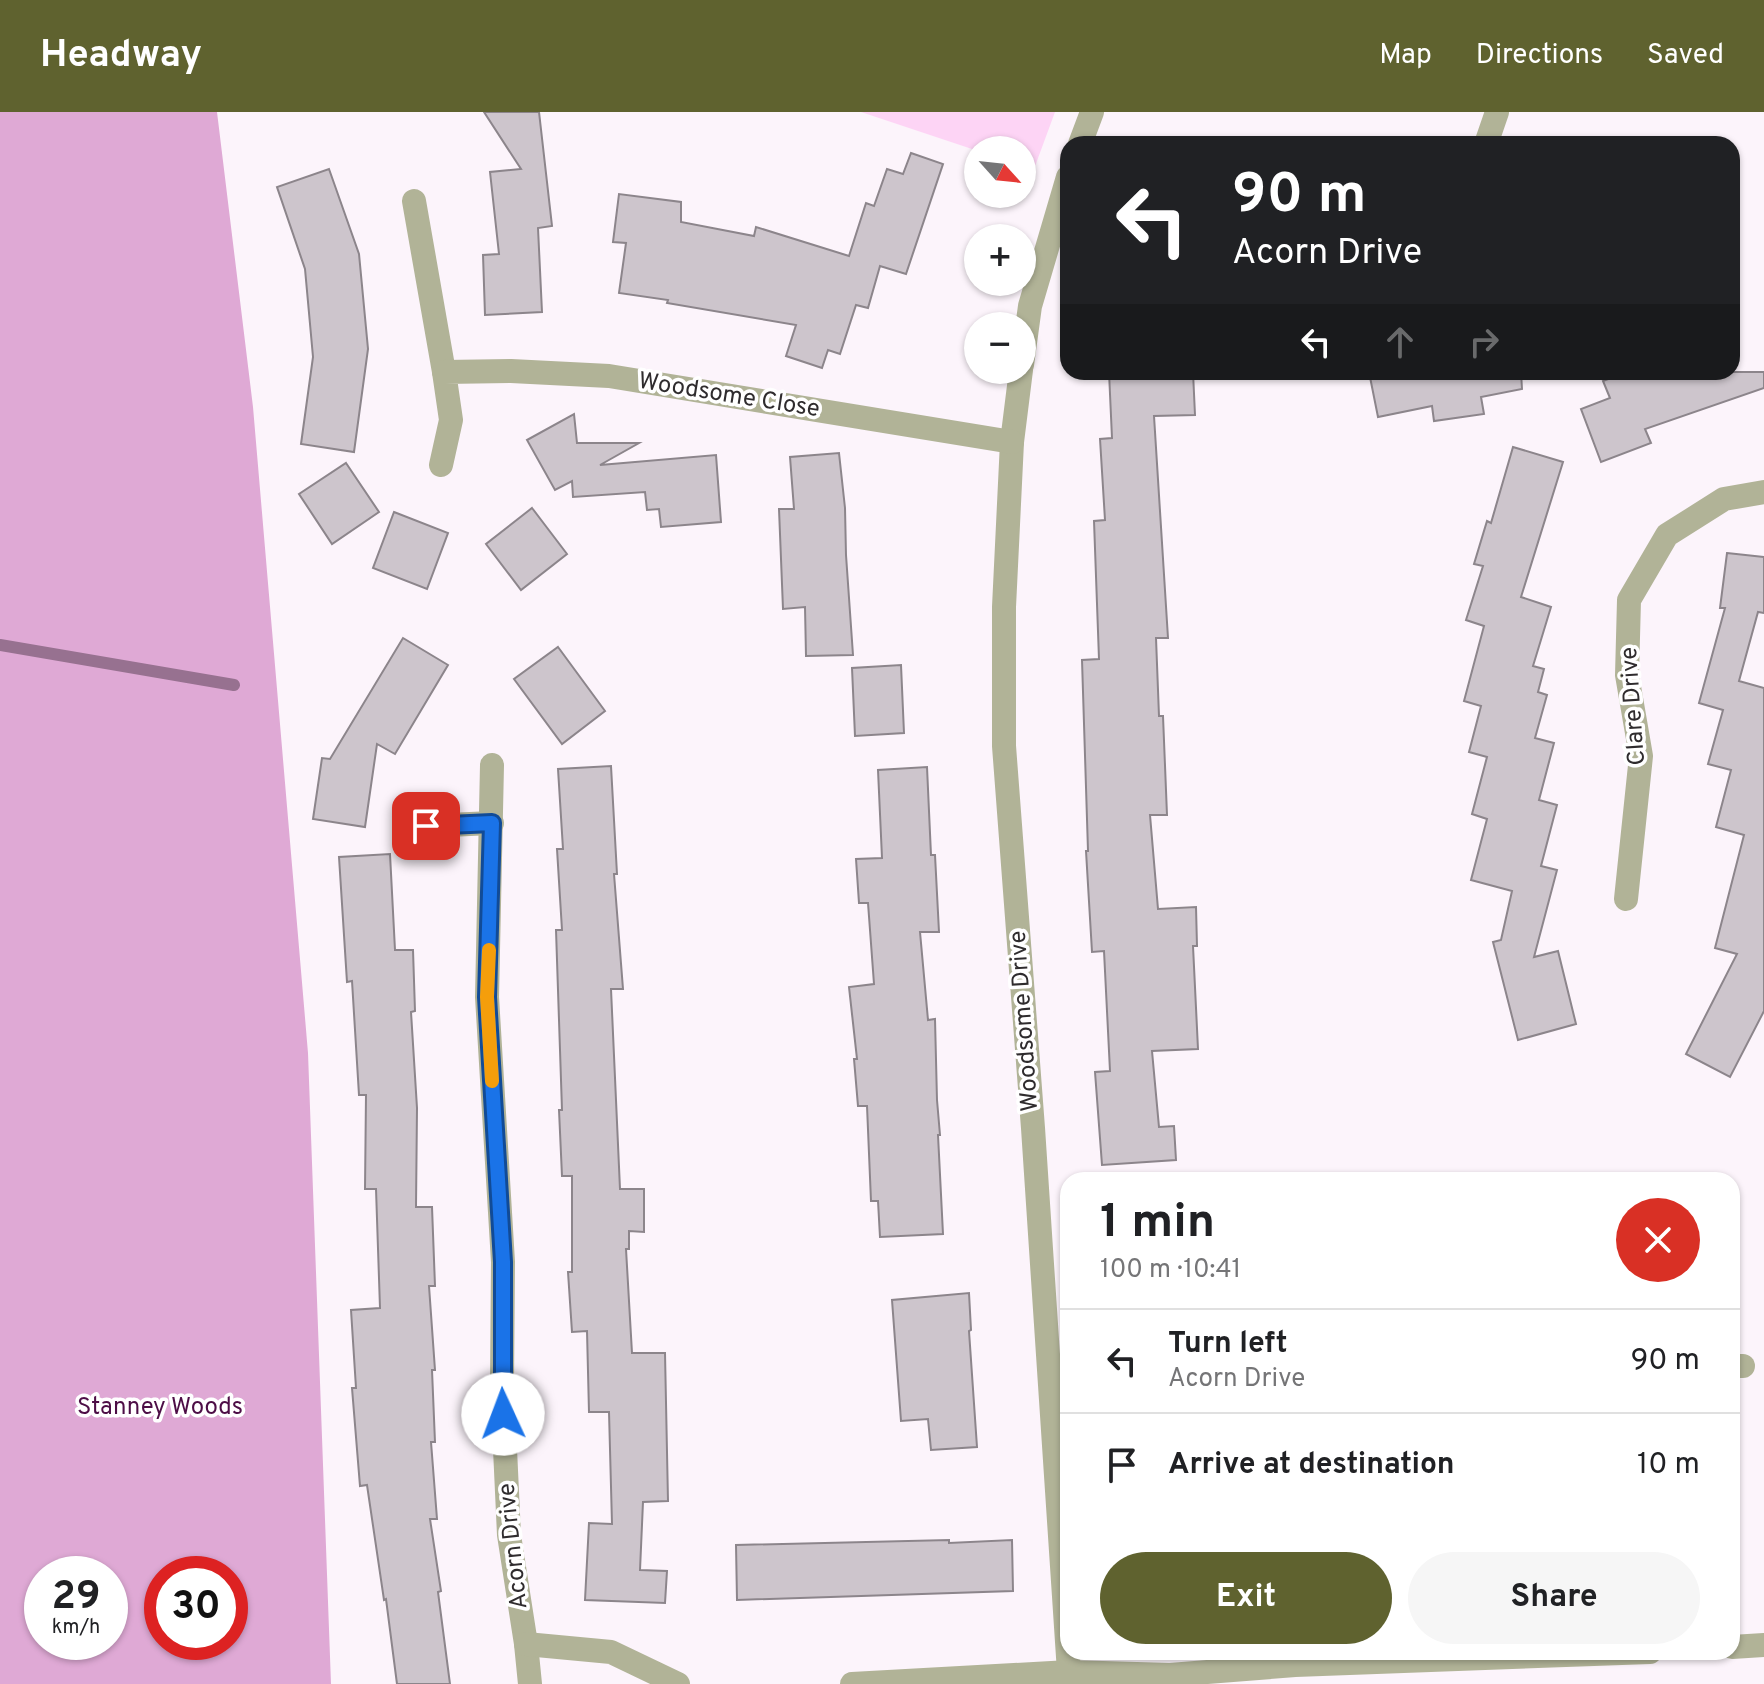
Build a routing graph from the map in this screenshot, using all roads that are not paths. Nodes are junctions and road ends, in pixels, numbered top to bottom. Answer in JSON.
{"nodes":[{"id":1,"x":1092,"y":112,"type":"edge"},
{"id":2,"x":1497,"y":112,"type":"edge"},
{"id":3,"x":1083,"y":136,"type":"edge"},
{"id":4,"x":1489,"y":136,"type":"edge"},
{"id":5,"x":414,"y":201,"type":"dead end"},
{"id":6,"x":1060,"y":204,"type":"edge"},
{"id":7,"x":1029,"y":312,"type":"edge"},
{"id":8,"x":444,"y":372,"type":"junction"},
{"id":9,"x":1020,"y":384,"type":"edge"},
{"id":10,"x":1012,"y":442,"type":"junction"},
{"id":11,"x":441,"y":465,"type":"dead end"},
{"id":12,"x":1764,"y":492,"type":"edge"},
{"id":13,"x":492,"y":765,"type":"dead end"},
{"id":14,"x":492,"y":823,"type":"junction"},
{"id":15,"x":426,"y":826,"type":"dead end"},
{"id":16,"x":1626,"y":899,"type":"dead end"},
{"id":17,"x":1060,"y":1536,"type":"edge"},
{"id":18,"x":526,"y":1644,"type":"junction"},
{"id":19,"x":1764,"y":1645,"type":"edge"},
{"id":20,"x":1740,"y":1646,"type":"edge"},
{"id":21,"x":1068,"y":1660,"type":"edge"},
{"id":22,"x":1429,"y":1660,"type":"edge"},
{"id":23,"x":1069,"y":1672,"type":"junction"},
{"id":24,"x":530,"y":1684,"type":"edge"},
{"id":25,"x":678,"y":1684,"type":"edge"},
{"id":26,"x":852,"y":1684,"type":"edge"}],
"edges":[{"from":1,"to":3,"type":"street"},
{"from":2,"to":4,"type":"street"},
{"from":5,"to":8,"type":"street"},
{"from":6,"to":7,"type":"street","name":"Woodsome Drive"},
{"from":8,"to":10,"type":"street","name":"Woodsome Close"},
{"from":8,"to":11,"type":"street"},
{"from":9,"to":10,"type":"street","name":"Woodsome Drive"},
{"from":10,"to":17,"type":"street","name":"Woodsome Drive"},
{"from":12,"to":16,"type":"street","name":"Clare Drive"},
{"from":13,"to":14,"type":"street","name":"Acorn Drive"},
{"from":14,"to":15,"type":"street"},
{"from":14,"to":18,"type":"street","name":"Acorn Drive"},
{"from":18,"to":24,"type":"street","name":"Acorn Drive"},
{"from":18,"to":25,"type":"street"},
{"from":19,"to":20,"type":"street"},
{"from":21,"to":23,"type":"street","name":"Woodsome Drive"},
{"from":22,"to":23,"type":"street"},
{"from":23,"to":26,"type":"street"}]}
